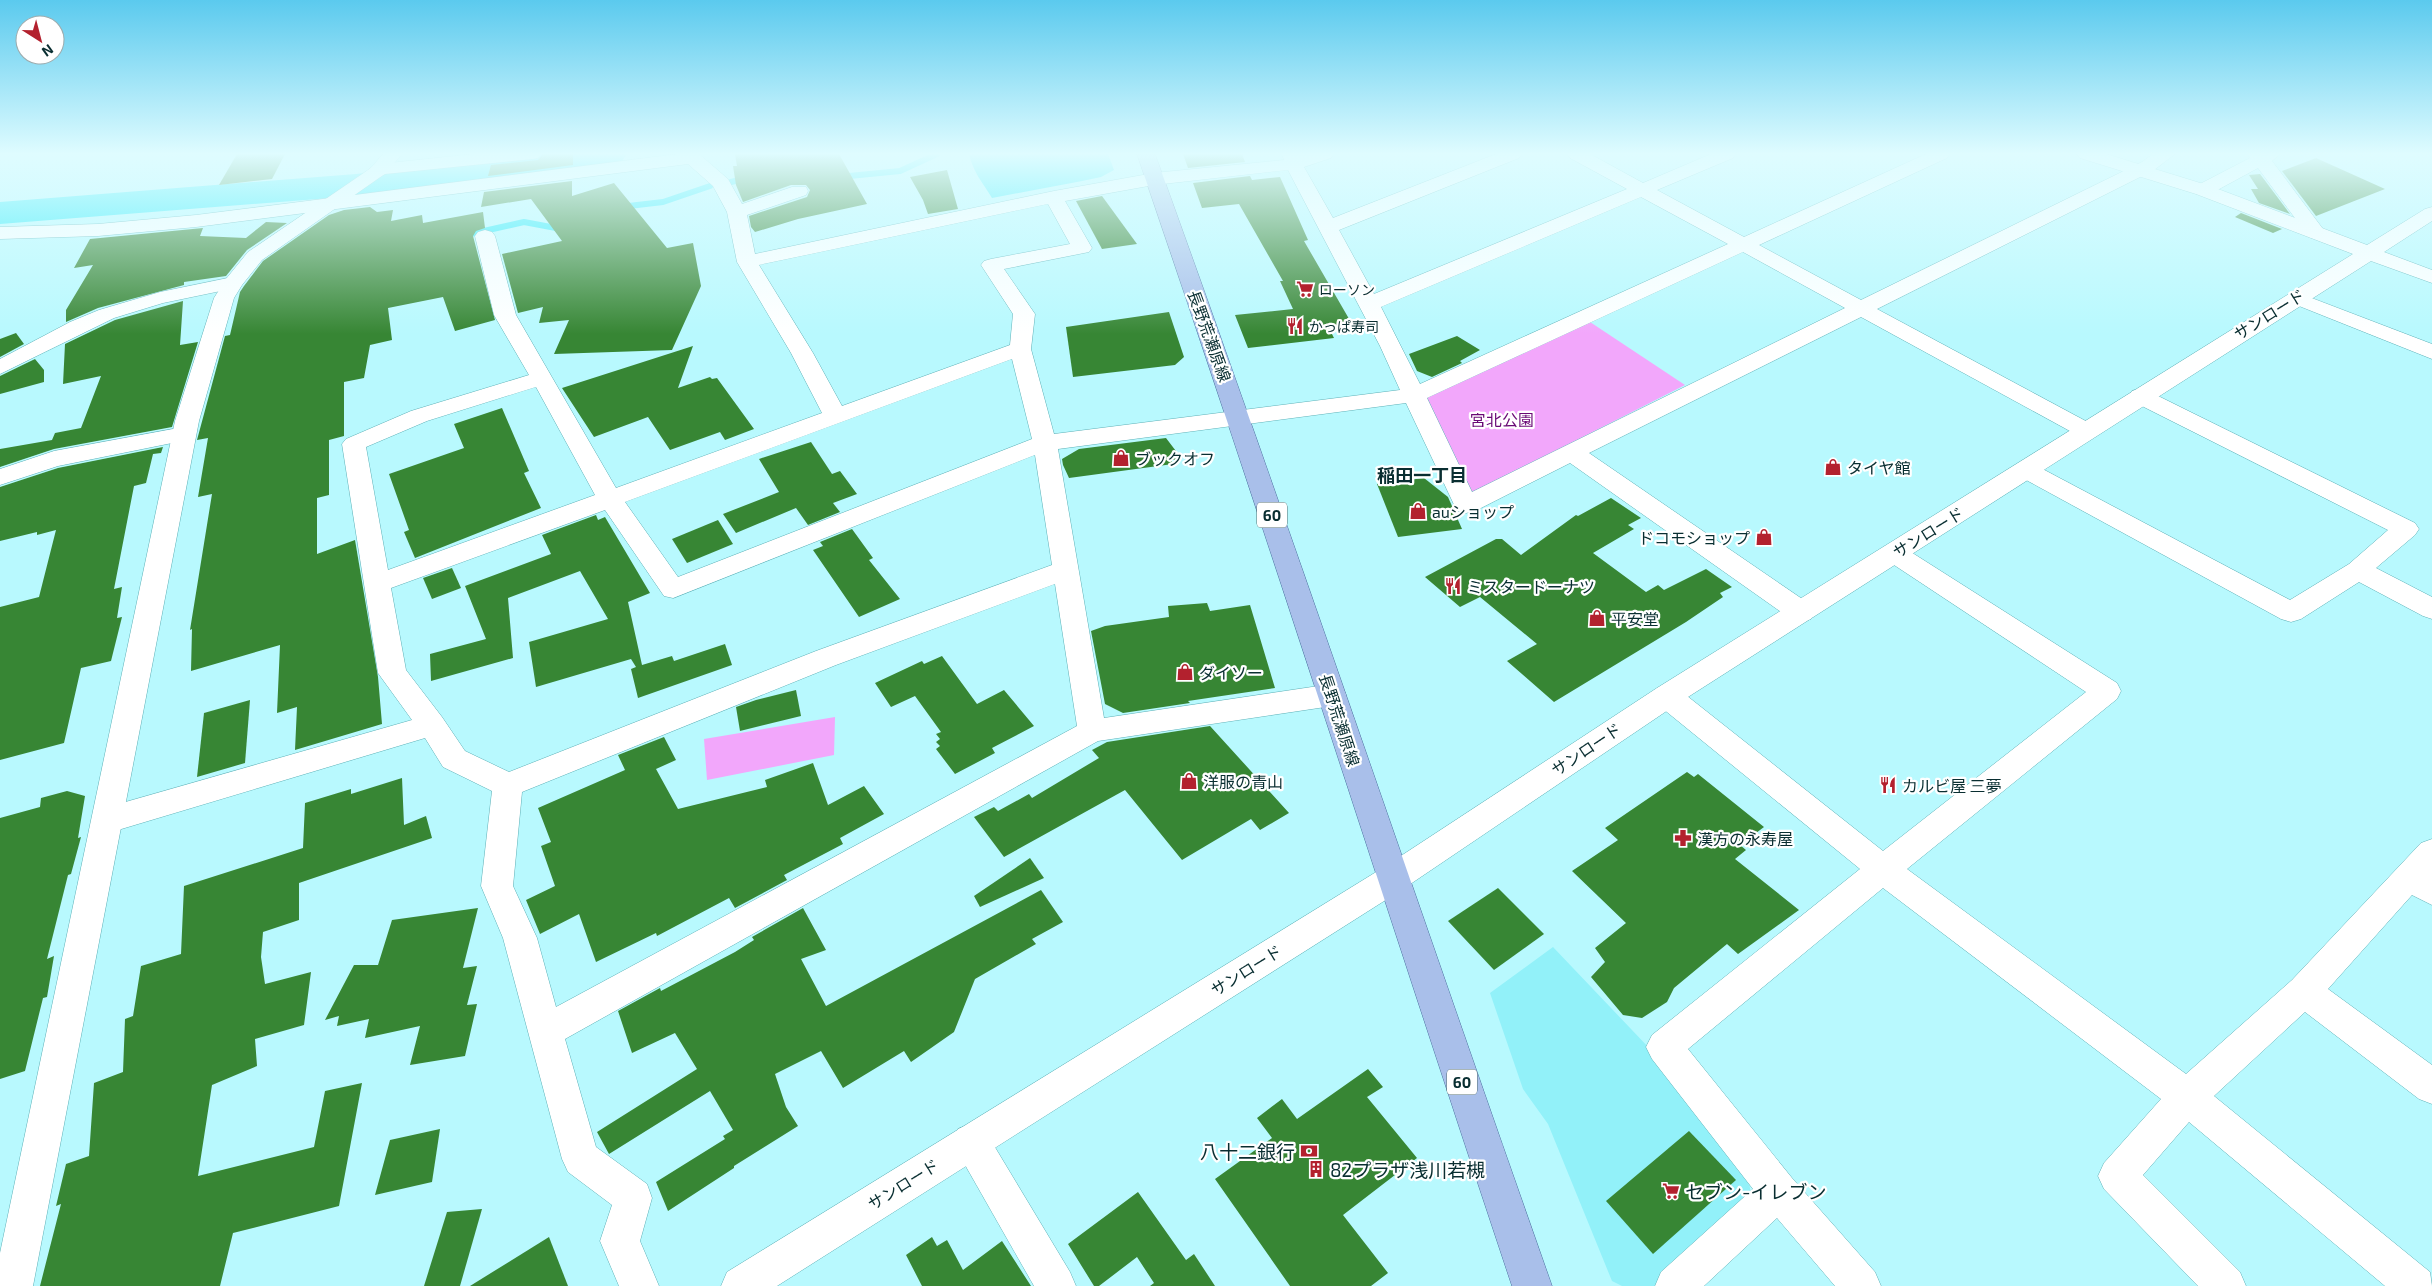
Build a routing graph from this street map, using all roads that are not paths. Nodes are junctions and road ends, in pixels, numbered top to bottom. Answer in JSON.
{"nodes":[{"id":1,"x":235,"y":214,"type":"edge"},
{"id":2,"x":316,"y":214,"type":"edge"},
{"id":3,"x":738,"y":214,"type":"edge"},
{"id":4,"x":974,"y":214,"type":"edge"},
{"id":5,"x":1063,"y":214,"type":"edge"},
{"id":6,"x":1166,"y":214,"type":"edge"},
{"id":7,"x":1322,"y":214,"type":"edge"},
{"id":8,"x":1359,"y":214,"type":"edge"},
{"id":9,"x":1584,"y":214,"type":"edge"},
{"id":10,"x":1686,"y":214,"type":"edge"},
{"id":11,"x":1810,"y":214,"type":"edge"},
{"id":12,"x":2049,"y":214,"type":"edge"},
{"id":13,"x":2268,"y":214,"type":"edge"},
{"id":14,"x":2303,"y":214,"type":"edge"},
{"id":15,"x":2430,"y":214,"type":"edge"},
{"id":16,"x":1328,"y":226,"type":"junction"},
{"id":17,"x":2316,"y":232,"type":"junction"},
{"id":18,"x":0,"y":233,"type":"edge"},
{"id":19,"x":485,"y":236,"type":"dead end"},
{"id":20,"x":1743,"y":245,"type":"junction"},
{"id":21,"x":2367,"y":252,"type":"junction"},
{"id":22,"x":747,"y":262,"type":"junction"},
{"id":23,"x":2432,"y":277,"type":"edge"},
{"id":24,"x":233,"y":283,"type":"junction"},
{"id":25,"x":2296,"y":298,"type":"junction"},
{"id":26,"x":1369,"y":304,"type":"junction"},
{"id":27,"x":1860,"y":308,"type":"junction"},
{"id":28,"x":1020,"y":349,"type":"junction"},
{"id":29,"x":2432,"y":352,"type":"edge"},
{"id":30,"x":0,"y":368,"type":"edge"},
{"id":31,"x":542,"y":378,"type":"junction"},
{"id":32,"x":1415,"y":395,"type":"junction"},
{"id":33,"x":2140,"y":396,"type":"junction"},
{"id":34,"x":836,"y":416,"type":"junction"},
{"id":35,"x":1239,"y":418,"type":"junction"},
{"id":36,"x":2087,"y":431,"type":"junction"},
{"id":37,"x":184,"y":434,"type":"junction"},
{"id":38,"x":1045,"y":443,"type":"junction"},
{"id":39,"x":1570,"y":452,"type":"junction"},
{"id":40,"x":2026,"y":470,"type":"junction"},
{"id":41,"x":0,"y":478,"type":"edge"},
{"id":42,"x":610,"y":499,"type":"junction"},
{"id":43,"x":1894,"y":553,"type":"junction"},
{"id":44,"x":1065,"y":570,"type":"junction"},
{"id":45,"x":2358,"y":570,"type":"junction"},
{"id":46,"x":376,"y":584,"type":"junction"},
{"id":47,"x":2432,"y":610,"type":"edge"},
{"id":48,"x":1801,"y":612,"type":"junction"},
{"id":49,"x":1332,"y":696,"type":"junction"},
{"id":50,"x":1667,"y":696,"type":"junction"},
{"id":51,"x":432,"y":725,"type":"junction"},
{"id":52,"x":1092,"y":731,"type":"junction"},
{"id":53,"x":508,"y":785,"type":"junction"},
{"id":54,"x":108,"y":820,"type":"junction"},
{"id":55,"x":2432,"y":852,"type":"edge"},
{"id":56,"x":1882,"y":870,"type":"junction"},
{"id":57,"x":1392,"y":878,"type":"junction"},
{"id":58,"x":2421,"y":884,"type":"edge"},
{"id":59,"x":2304,"y":991,"type":"junction"},
{"id":60,"x":546,"y":1030,"type":"junction"},
{"id":61,"x":2432,"y":1087,"type":"edge"},
{"id":62,"x":2187,"y":1097,"type":"junction"},
{"id":63,"x":971,"y":1142,"type":"junction"},
{"id":64,"x":1779,"y":1191,"type":"junction"},
{"id":65,"x":12,"y":1286,"type":"edge"},
{"id":66,"x":639,"y":1286,"type":"edge"},
{"id":67,"x":741,"y":1286,"type":"edge"},
{"id":68,"x":1056,"y":1286,"type":"edge"},
{"id":69,"x":1532,"y":1286,"type":"edge"},
{"id":70,"x":1675,"y":1286,"type":"edge"},
{"id":71,"x":1861,"y":1286,"type":"edge"},
{"id":72,"x":2226,"y":1286,"type":"edge"},
{"id":73,"x":2416,"y":1286,"type":"edge"}],
"edges":[{"from":1,"to":18,"type":"street"},
{"from":2,"to":24,"type":"street"},
{"from":3,"to":22,"type":"street"},
{"from":4,"to":22,"type":"street"},
{"from":5,"to":28,"type":"street"},
{"from":6,"to":35,"type":"main road","name":"長野荒瀬原線","number":"60"},
{"from":7,"to":16,"type":"street"},
{"from":8,"to":16,"type":"street"},
{"from":9,"to":26,"type":"street"},
{"from":10,"to":20,"type":"street"},
{"from":11,"to":20,"type":"street"},
{"from":12,"to":27,"type":"street"},
{"from":13,"to":17,"type":"street"},
{"from":14,"to":17,"type":"street"},
{"from":15,"to":21,"type":"street","name":"サンロード"},
{"from":16,"to":26,"type":"street"},
{"from":17,"to":21,"type":"street"},
{"from":19,"to":31,"type":"street"},
{"from":20,"to":27,"type":"street"},
{"from":20,"to":32,"type":"street"},
{"from":21,"to":23,"type":"street"},
{"from":21,"to":25,"type":"street","name":"サンロード"},
{"from":22,"to":34,"type":"street"},
{"from":24,"to":30,"type":"street"},
{"from":24,"to":37,"type":"street"},
{"from":25,"to":29,"type":"street"},
{"from":25,"to":33,"type":"street","name":"サンロード"},
{"from":26,"to":32,"type":"street"},
{"from":27,"to":36,"type":"street"},
{"from":27,"to":39,"type":"street"},
{"from":28,"to":34,"type":"street"},
{"from":28,"to":38,"type":"street"},
{"from":31,"to":42,"type":"street"},
{"from":31,"to":46,"type":"street"},
{"from":32,"to":35,"type":"street"},
{"from":32,"to":39,"type":"street"},
{"from":33,"to":36,"type":"street","name":"サンロード"},
{"from":33,"to":45,"type":"street"},
{"from":34,"to":42,"type":"street"},
{"from":35,"to":38,"type":"street"},
{"from":35,"to":49,"type":"main road","name":"長野荒瀬原線","number":"60"},
{"from":36,"to":40,"type":"street","name":"サンロード"},
{"from":37,"to":41,"type":"street"},
{"from":37,"to":54,"type":"street"},
{"from":38,"to":42,"type":"street"},
{"from":38,"to":44,"type":"street"},
{"from":39,"to":48,"type":"street"},
{"from":40,"to":43,"type":"street","name":"サンロード"},
{"from":40,"to":45,"type":"street"},
{"from":42,"to":46,"type":"street"},
{"from":43,"to":48,"type":"street","name":"サンロード"},
{"from":43,"to":56,"type":"street"},
{"from":44,"to":52,"type":"street"},
{"from":44,"to":53,"type":"street"},
{"from":45,"to":47,"type":"street"},
{"from":46,"to":51,"type":"street"},
{"from":48,"to":50,"type":"street","name":"サンロード"},
{"from":49,"to":52,"type":"street"},
{"from":49,"to":57,"type":"main road","name":"長野荒瀬原線","number":"60"},
{"from":50,"to":56,"type":"street"},
{"from":50,"to":57,"type":"street","name":"サンロード"},
{"from":51,"to":53,"type":"street"},
{"from":51,"to":54,"type":"street"},
{"from":52,"to":60,"type":"street"},
{"from":53,"to":60,"type":"street"},
{"from":54,"to":65,"type":"street"},
{"from":55,"to":58,"type":"street"},
{"from":56,"to":62,"type":"street"},
{"from":56,"to":64,"type":"street"},
{"from":57,"to":63,"type":"street","name":"サンロード"},
{"from":57,"to":69,"type":"main road","name":"長野荒瀬原線","number":"60"},
{"from":58,"to":59,"type":"street"},
{"from":59,"to":61,"type":"street"},
{"from":59,"to":62,"type":"street"},
{"from":60,"to":66,"type":"street"},
{"from":62,"to":72,"type":"street"},
{"from":62,"to":73,"type":"street"},
{"from":63,"to":67,"type":"street","name":"サンロード"},
{"from":63,"to":68,"type":"street"},
{"from":64,"to":70,"type":"street"},
{"from":64,"to":71,"type":"street"}]}
